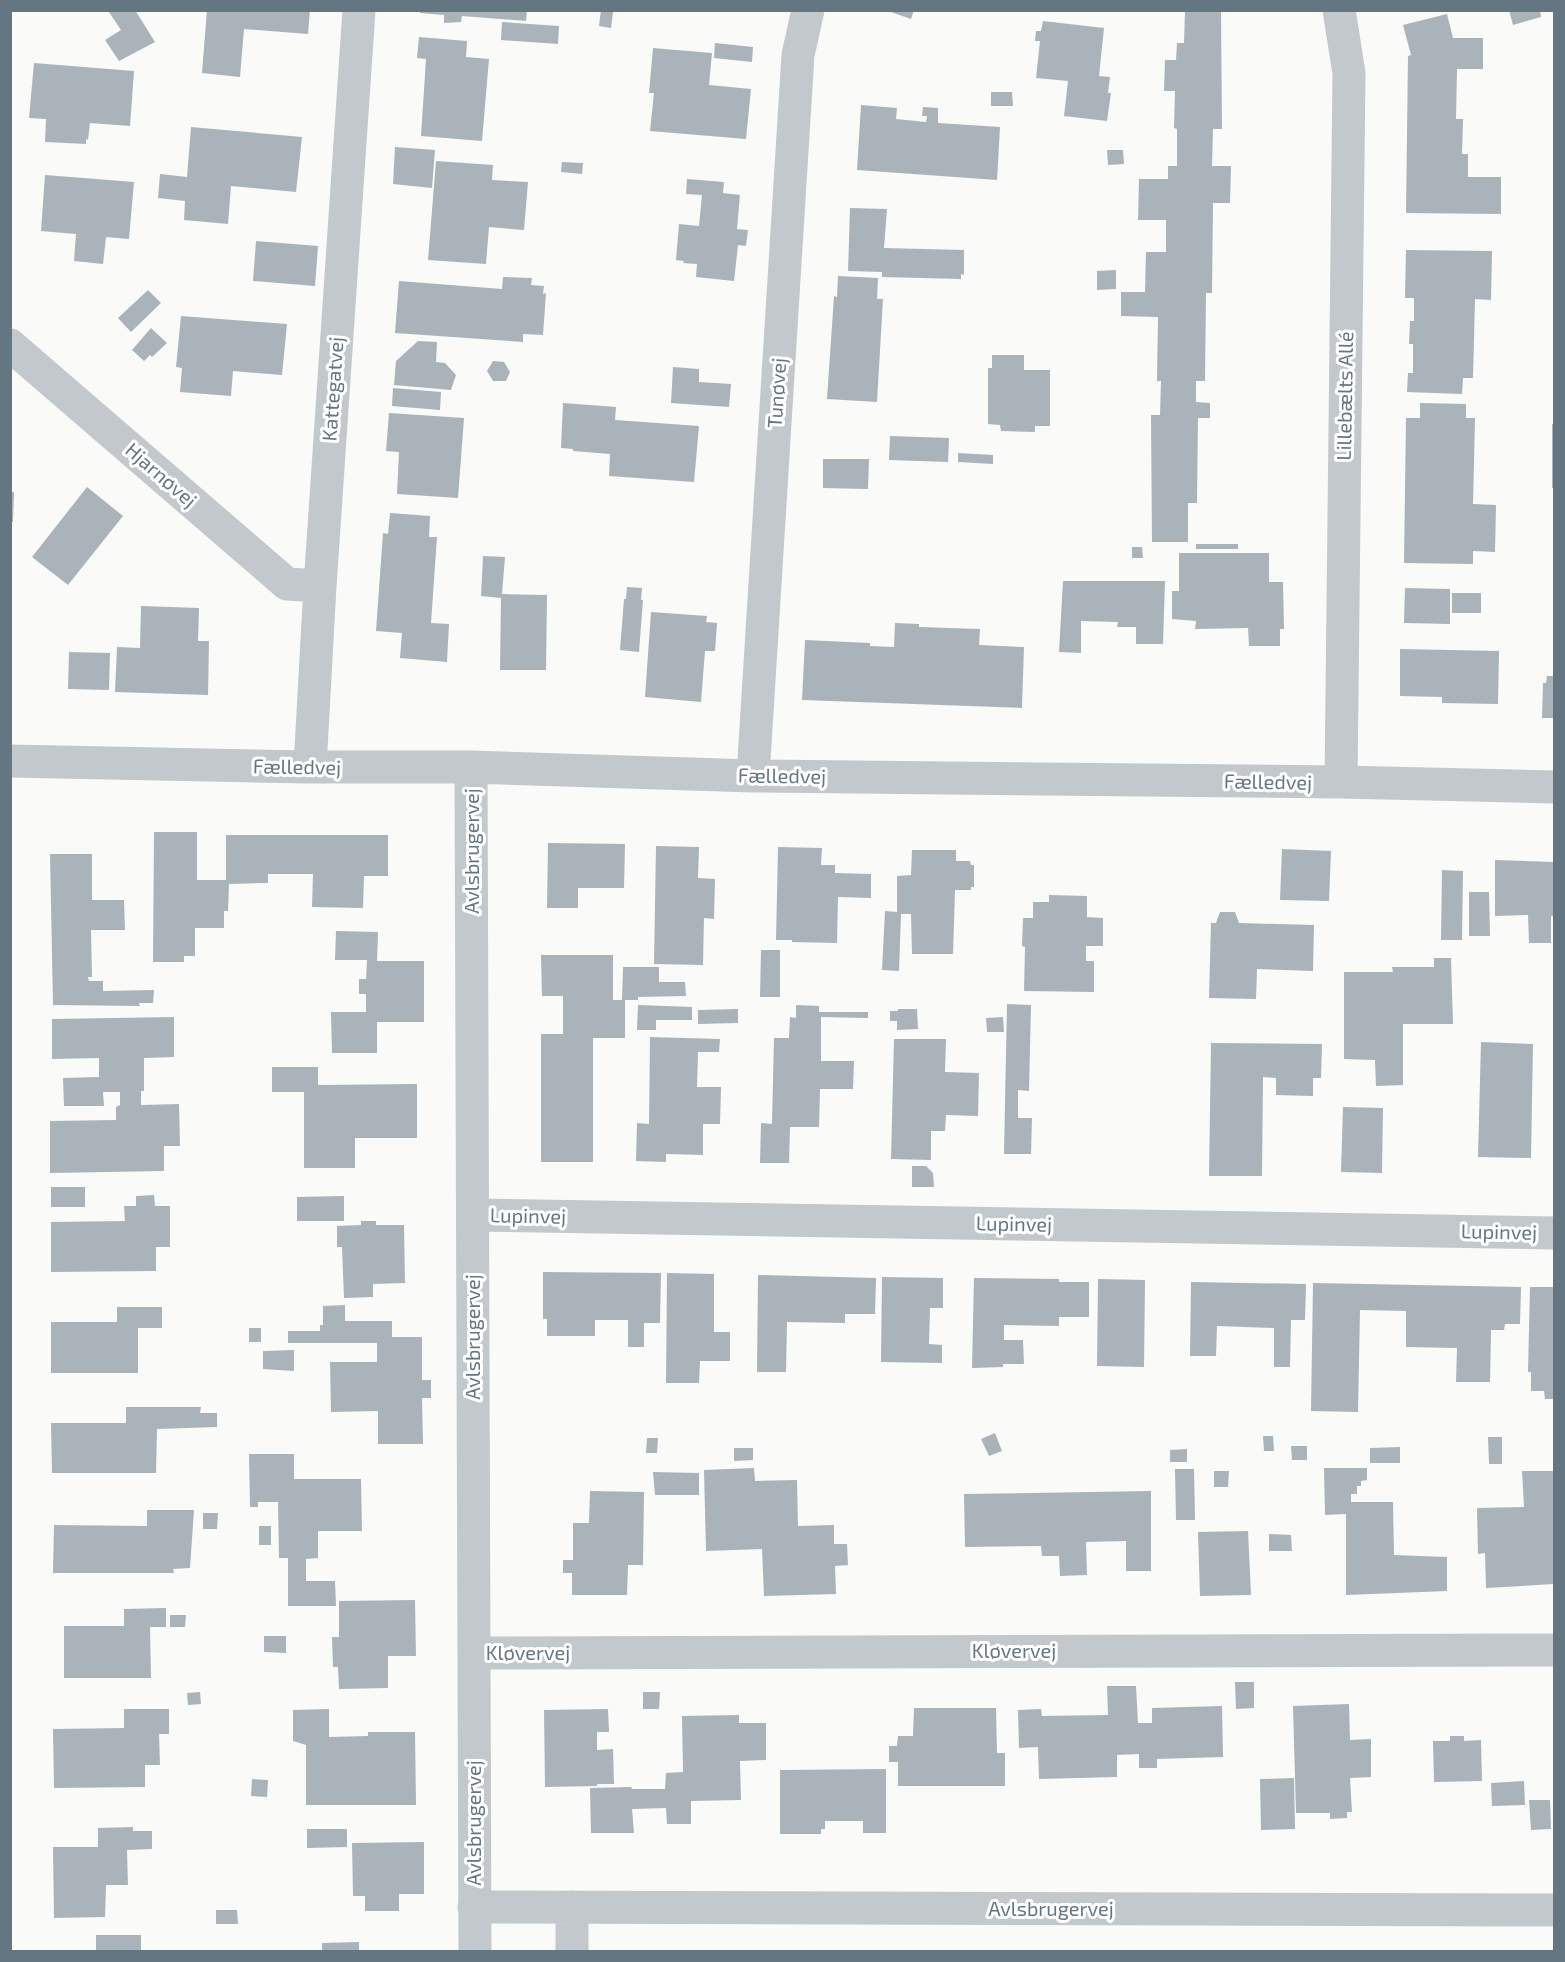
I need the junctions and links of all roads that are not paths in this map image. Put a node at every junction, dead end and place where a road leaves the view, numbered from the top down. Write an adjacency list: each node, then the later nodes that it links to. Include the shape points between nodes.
1 (359, 10): 5 (street, Kattegatvej)
2 (808, 10): 9 (street, Tunøvej, via 798,55)
3 (1339, 10): 10 (street, Lillebælts Allé, via 1349,73)
4 (10, 345): 5 (street, Hjarnøvej, via 287,584)
5 (320, 586): 7 (street, Kattegatvej)
6 (10, 761): 7 (street, Fælledvej)
7 (310, 767): 8 (street, Fælledvej)
8 (471, 767): 9 (street, Fælledvej); 12 (street, Avlsbrugervej)
9 (753, 776): 10 (street, Fælledvej)
10 (1341, 782): 11 (street, Fælledvej)
11 (1554, 788)
12 (472, 1215): 13 (street, Lupinvej); 15 (street, Avlsbrugervej)
13 (1554, 1233)
14 (1554, 1650): 15 (street, Kløvervej)
15 (474, 1653): 16 (street, Avlsbrugervej)
16 (474, 1907): 17 (street, Avlsbrugervej); 19 (street, Avlsbrugervej)
17 (572, 1907): 18 (street, Avlsbrugervej); 20 (street)
18 (1543, 1910)
19 (475, 1952)
20 (572, 1952)

